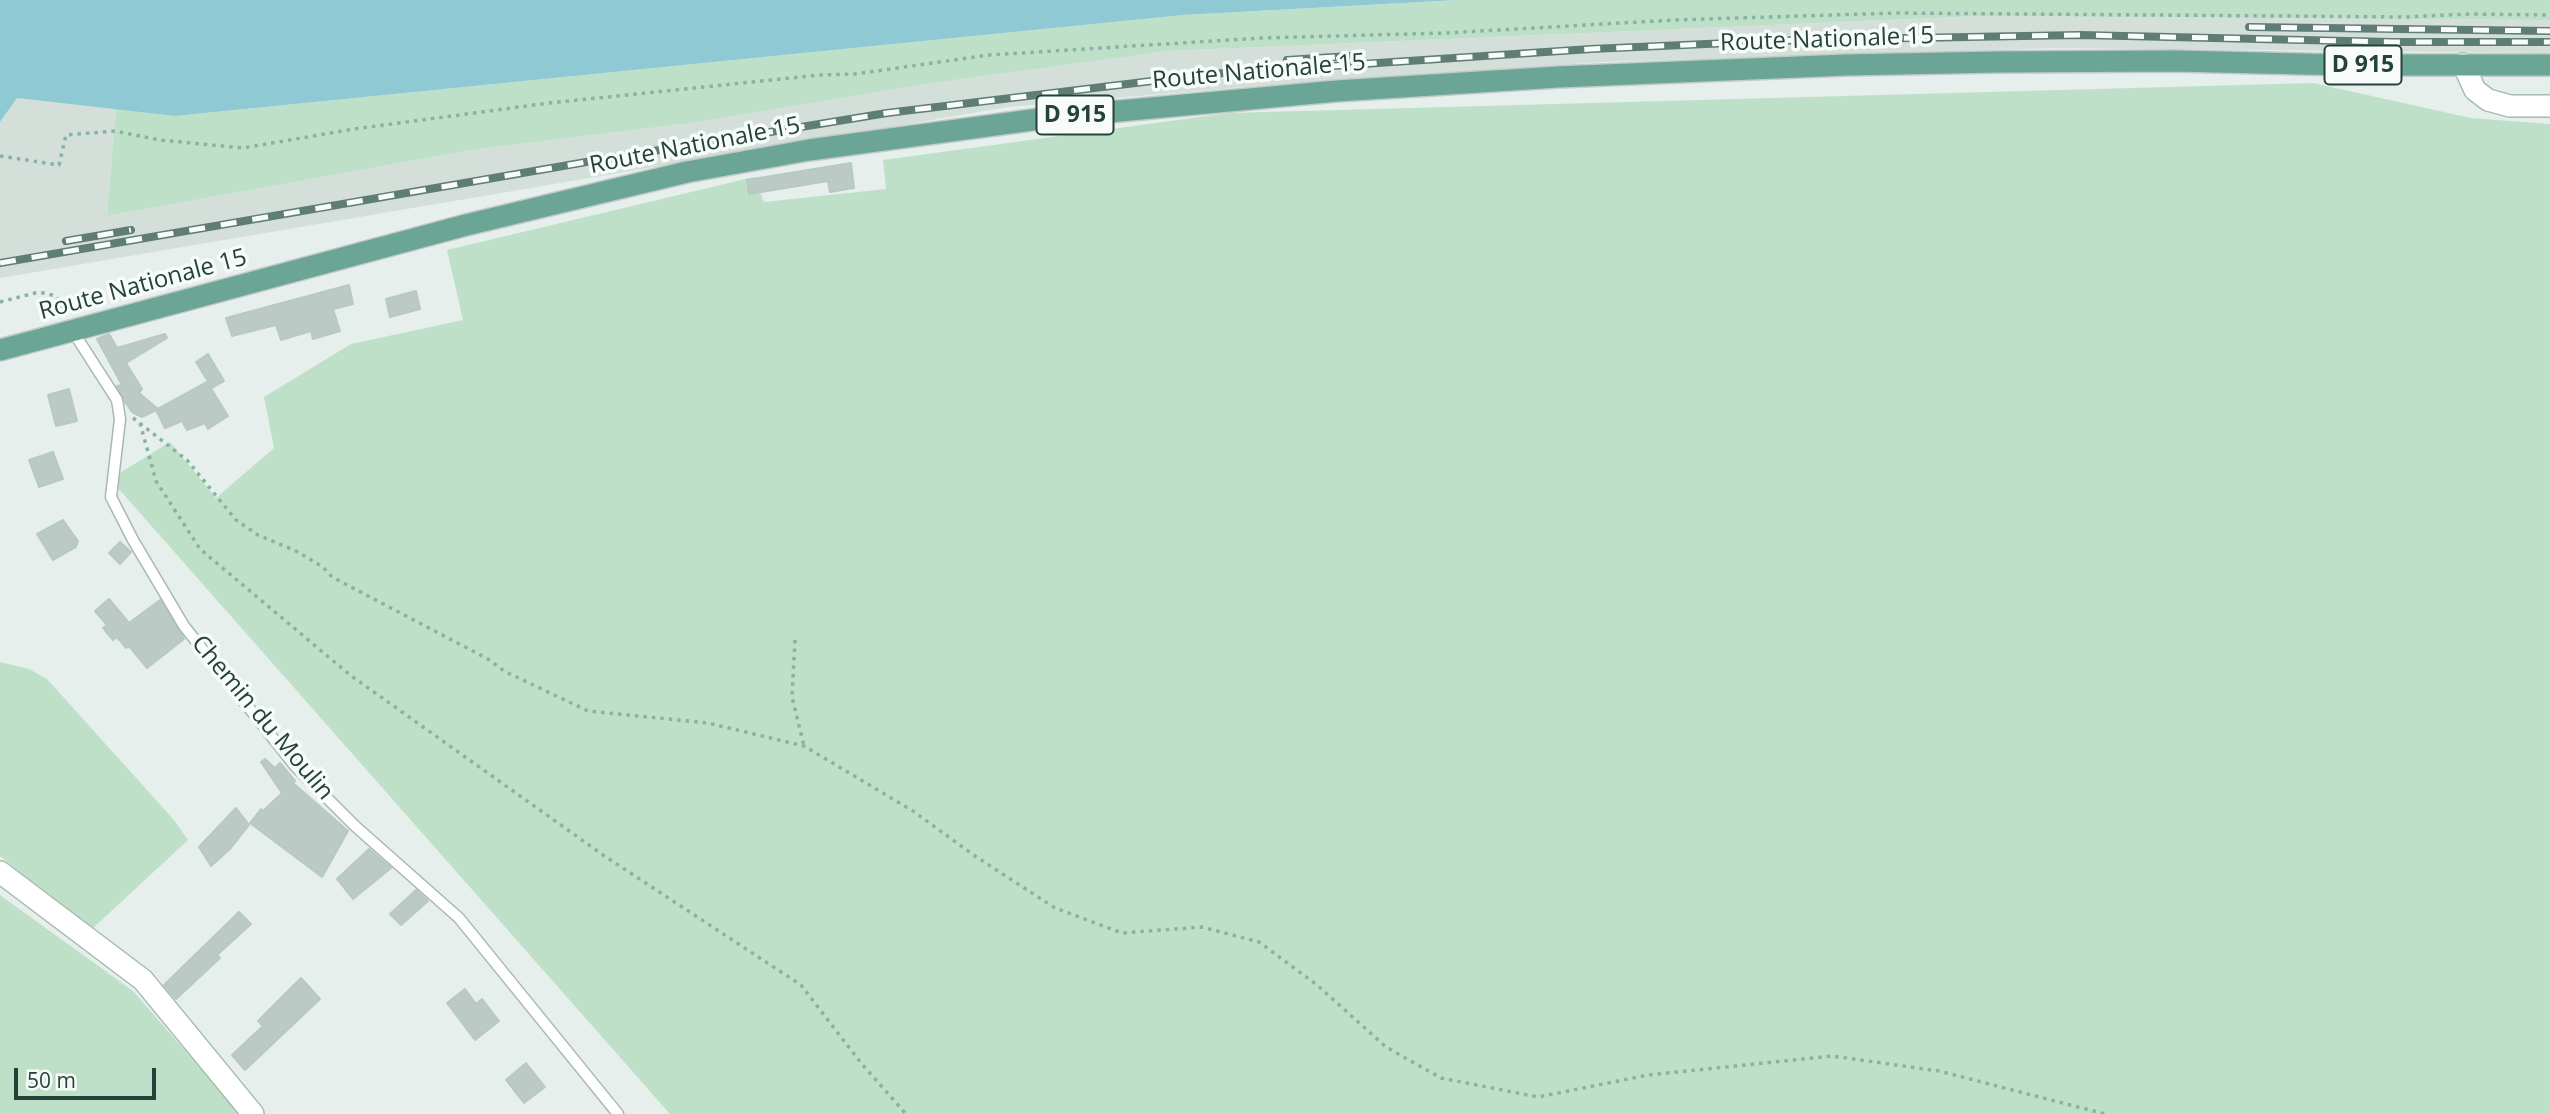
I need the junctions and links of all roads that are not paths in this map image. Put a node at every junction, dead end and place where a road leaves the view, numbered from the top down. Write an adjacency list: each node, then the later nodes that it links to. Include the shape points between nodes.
1 (2463, 64): 2 (main road, Route Nationale 15 / D 915); 3 (street, via 2475,90 2488,100 2510,106); 4 (main road, Route Nationale 15 / D 915, via 2011,61 1724,69 1337,91 1054,117 822,148 687,172 466,225)
2 (2550, 65)
3 (2550, 106)
4 (72, 330): 5 (main road, Route Nationale 15 / D 915); 8 (lane, Chemin du Moulin, via 117,400 120,419 111,497 184,626 295,766 458,918)
5 (0, 350)
6 (0, 872): 7 (street, via 143,981)
7 (253, 1114)
8 (618, 1114)

